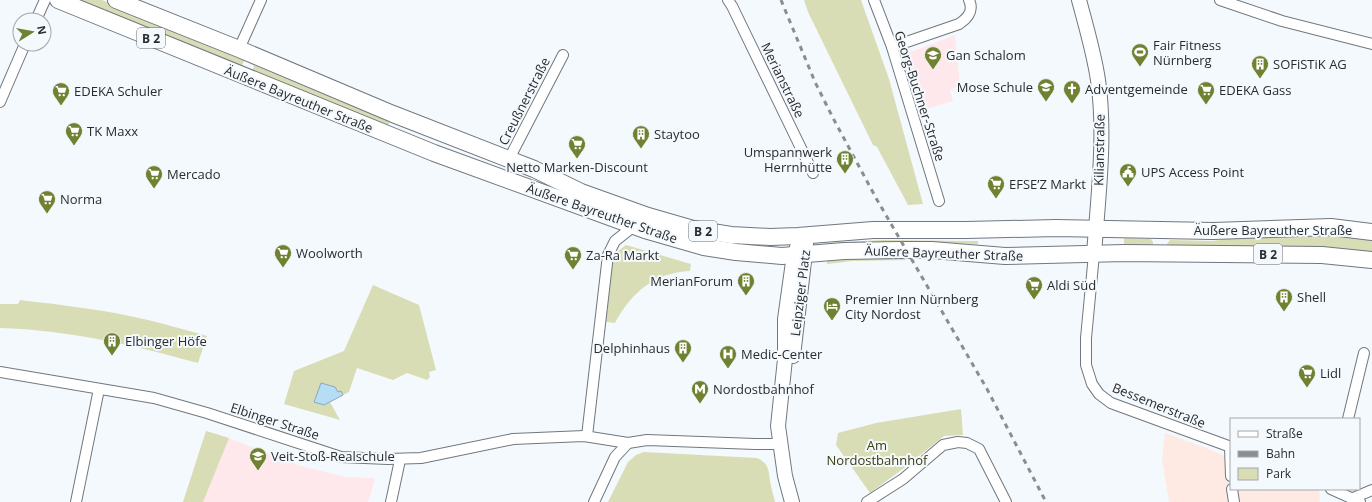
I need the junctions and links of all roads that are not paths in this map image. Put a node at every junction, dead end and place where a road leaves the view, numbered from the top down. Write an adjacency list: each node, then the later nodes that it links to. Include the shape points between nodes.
1 (44, 0): 10 (street)
2 (58, 0): 20 (main road, Äußere Bayreuther Straße / B 2, via 434,154)
3 (116, 0): 13 (main road, Äußere Bayreuther Straße / B 2)
4 (261, 0): 13 (street)
5 (728, 0): 18 (street, Merianstraße)
6 (874, 0): 12 (street, Georg-Buchner-Straße)
7 (969, 0): 12 (street, via 971,8 964,21)
8 (1078, 0): 21 (street, Kilianstraße, via 1094,57 1100,92)
9 (1220, 0): 11 (street, via 1282,21)
10 (39, 12)
11 (1372, 44)
12 (892, 47): 19 (street, Georg-Buchner-Straße)
13 (239, 49): 17 (main road, Äußere Bayreuther Straße / B 2, via 389,113)
14 (22, 52): 16 (street)
15 (563, 55): 17 (street, Creußnerstraße)
16 (0, 102)
17 (509, 159): 24 (main road, Äußere Bayreuther Straße / B 2, via 581,192 681,226 744,236)
18 (813, 173)
19 (940, 201)
20 (634, 226): 27 (main road, Äußere Bayreuther Straße / B 2, via 704,247 752,254); 33 (street, via 615,241 608,255)
21 (1096, 228): 22 (main road, Äußere Bayreuther Straße / B 2); 24 (main road, Äußere Bayreuther Straße / B 2, via 873,230); 26 (street, Kilianstraße)
22 (1165, 230): 23 (main road, Äußere Bayreuther Straße / B 2, via 1331,228); 25 (main road, via 1160,238)
23 (1372, 232)
24 (807, 235): 27 (street, Leipziger Platz, via 798,245)
25 (1164, 253): 26 (main road, Äußere Bayreuther Straße / B 2); 28 (main road, Äußere Bayreuther Straße / B 2, via 1322,255)
26 (1094, 254): 27 (main road, Äußere Bayreuther Straße / B 2, via 1005,256 898,250); 36 (street, Bessemerstraße, via 1086,351 1088,374 1099,394 1111,403)
27 (799, 255): 35 (street, Leipziger Platz, via 785,319 785,359 778,426)
28 (1372, 260)
29 (1364, 353): 32 (street)
30 (0, 372): 31 (street, Elbinger Straße)
31 (99, 389): 37 (street, Elbinger Straße, via 188,406 341,457); 42 (street)
32 (1348, 418)
33 (587, 436): 34 (street); 37 (street, Elbinger Straße, via 513,439)
34 (628, 443): 35 (street, via 647,440); 44 (street, via 615,457)
35 (781, 444): 45 (street, Leipziger Platz)
36 (1230, 447)
37 (400, 460): 43 (street)
38 (1232, 490): 48 (street)
39 (1333, 490): 41 (street)
40 (1372, 490): 41 (street)
41 (1357, 500)
42 (76, 502)
43 (391, 502)
44 (594, 502)
45 (792, 502)
46 (867, 502): 47 (street, via 903,479 943,445 958,442 979,448)
47 (1006, 502)
48 (1234, 502)

